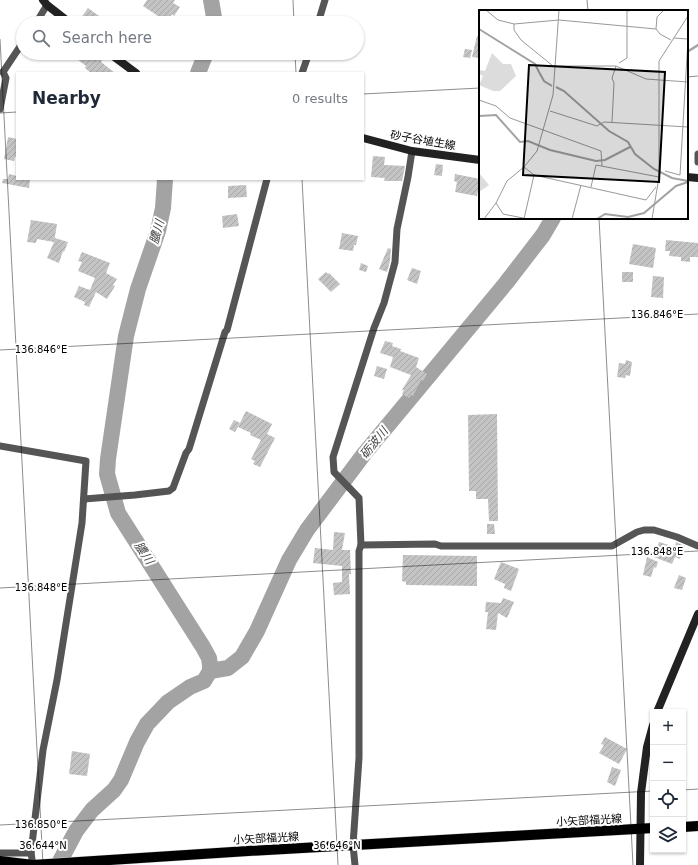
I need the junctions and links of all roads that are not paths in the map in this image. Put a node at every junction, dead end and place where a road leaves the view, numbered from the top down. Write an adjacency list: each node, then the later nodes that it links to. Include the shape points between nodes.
1 (325, 0): 5 (street)
2 (45, 3): 3 (street); 4 (street)
3 (39, 16)
4 (61, 16)
5 (320, 16)
6 (16, 51): 9 (street)
7 (118, 60): 10 (street)
8 (306, 60): 11 (street)
9 (1, 71): 12 (street, via 6,78)
10 (135, 72)
11 (302, 72)
12 (0, 109)
13 (364, 138): 14 (street, 砂子谷埴生線)
14 (412, 151): 16 (street, 砂子谷埴生線); 23 (street, via 397,229 395,262 333,457 334,472 359,498)
15 (698, 154): 17 (street)
16 (479, 160)
17 (698, 162)
18 (688, 177): 19 (street)
19 (698, 178)
20 (267, 180): 22 (street, via 227,330 189,448 172,488 169,491)
21 (0, 446): 22 (street, via 86,460)
22 (86, 499): 34 (street, via 43,750)
23 (360, 545): 24 (street, via 612,546 637,532 654,530 677,536); 32 (street, via 359,758)
24 (698, 546)
25 (698, 614): 26 (street)
26 (658, 709)
27 (650, 736): 31 (street, via 641,793)
28 (698, 826): 29 (main road)
29 (686, 827)
30 (650, 828): 31 (main road, 小矢部福光線)
31 (640, 829): 32 (main road, 小矢部福光線); 38 (street)
32 (353, 845): 36 (main road, 小矢部福光線); 37 (street)
33 (0, 853): 34 (street)
34 (31, 853): 36 (street)
35 (0, 861): 36 (main road, 小矢部福光線)
36 (33, 865)
37 (355, 865)
38 (640, 865)

